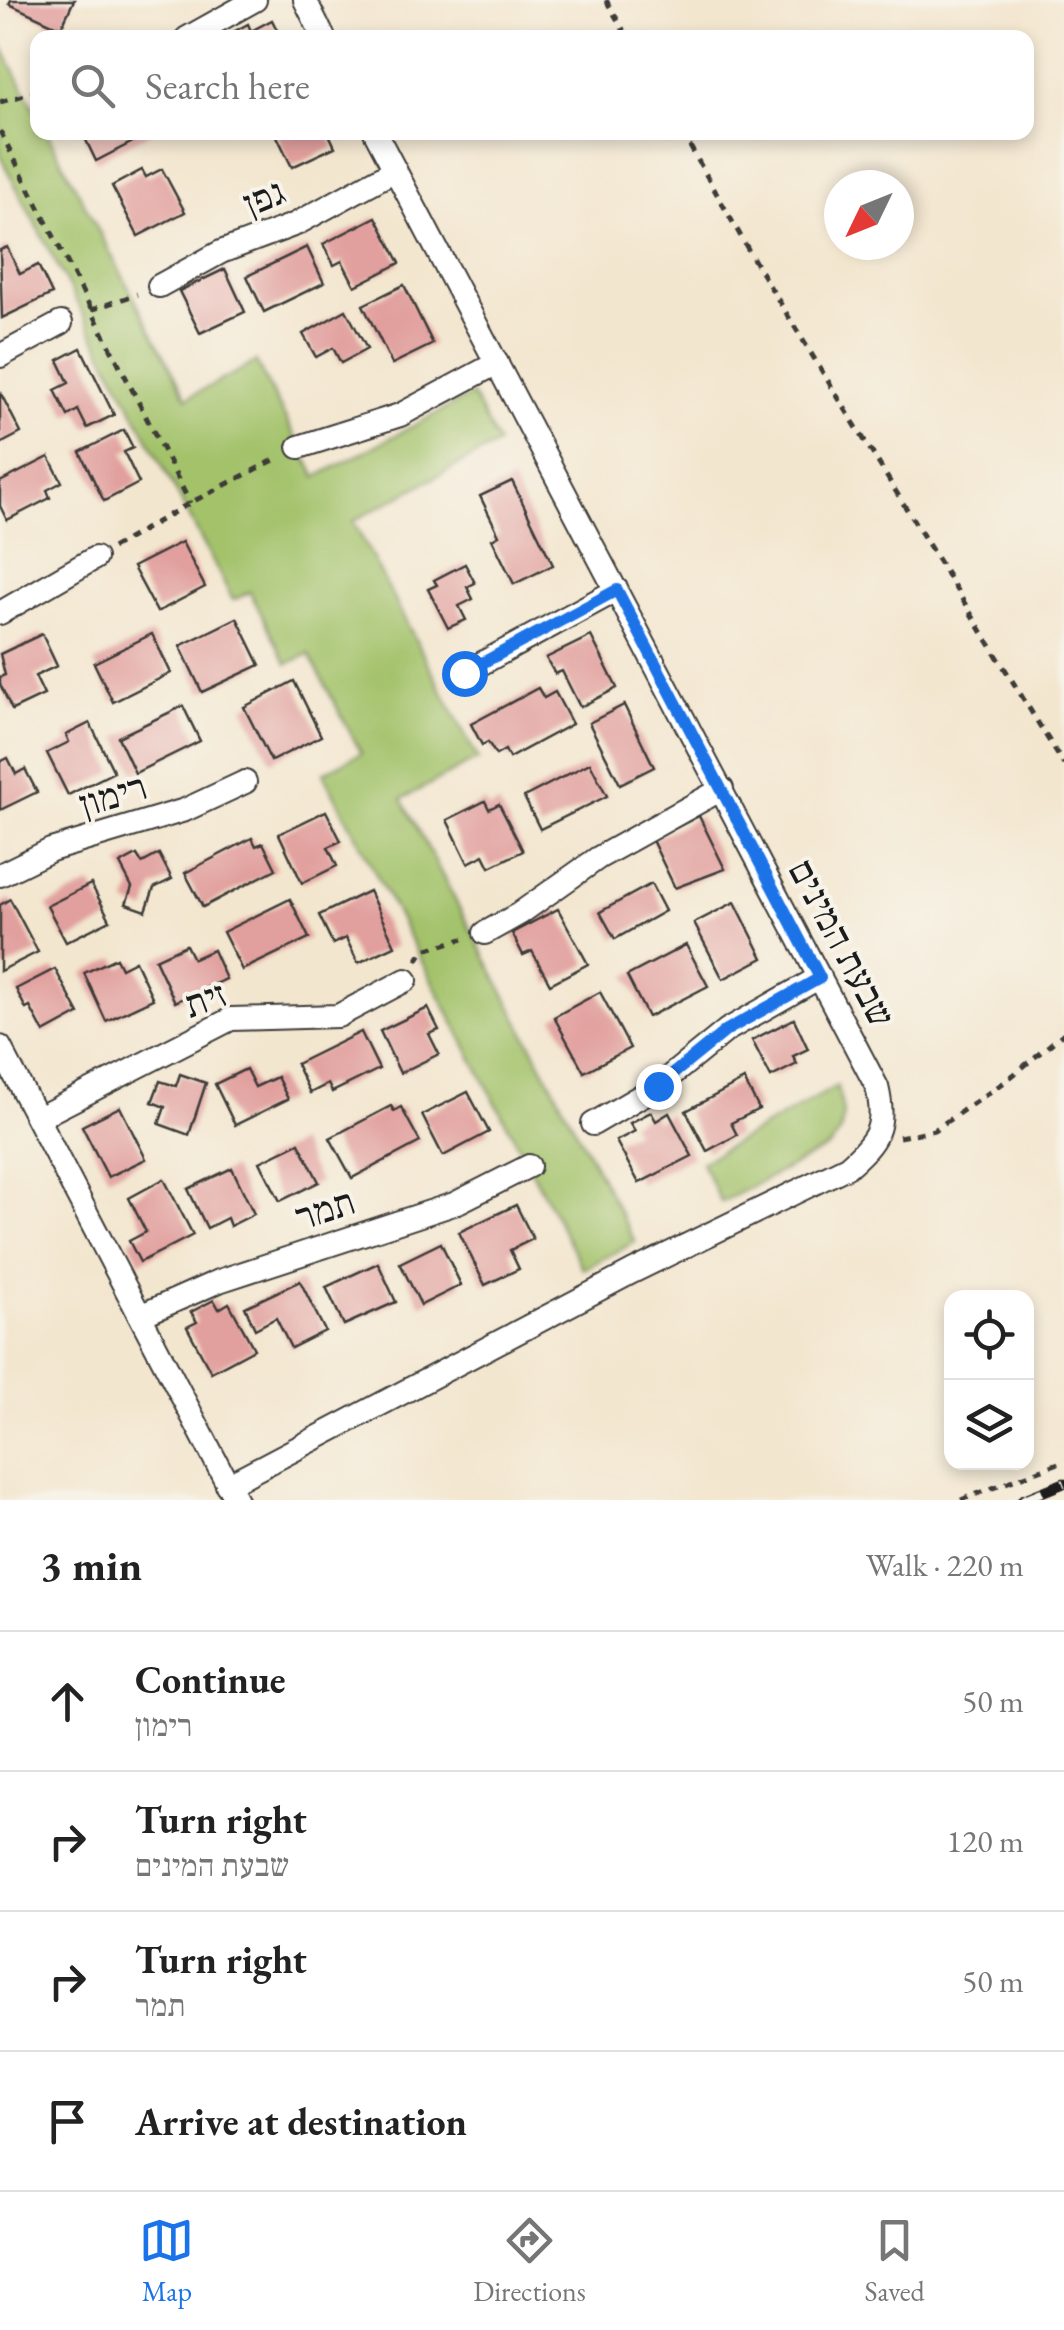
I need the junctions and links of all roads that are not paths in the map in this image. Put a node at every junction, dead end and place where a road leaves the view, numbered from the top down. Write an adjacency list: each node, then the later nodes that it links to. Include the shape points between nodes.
1 (255, 0): 3 (street)
2 (304, 0): 4 (street)
3 (201, 30)
4 (320, 30)
5 (379, 140): 6 (street, שבעת המינים)
6 (394, 170): 7 (street, גפן, via 296,224 221,252); 10 (street, שבעת המינים)
7 (159, 286)
8 (61, 324): 9 (street)
9 (0, 356)
10 (497, 363): 11 (street, via 400,415); 13 (street, שבעת המינים)
11 (299, 447)
12 (95, 558): 14 (street)
13 (617, 590): 15 (street); 17 (street, שבעת המינים)
14 (0, 614)
15 (464, 673)
16 (246, 782): 18 (street, רימון, via 185,810 51,850)
17 (722, 789): 19 (street, via 598,858); 20 (street, שבעת המינים)
18 (0, 875)
19 (485, 934)
20 (820, 978): 24 (street, via 727,1030 658,1086); 27 (street, שבעת המינים, via 878,1087 882,1122 872,1143 846,1167 632,1272)
21 (406, 980): 23 (street, זית, via 338,1016 231,1019)
22 (0, 1047): 23 (street)
23 (38, 1118): 26 (street)
24 (592, 1124)
25 (529, 1166): 26 (street, תמר, via 454,1204 220,1280)
26 (142, 1315): 27 (street)
27 (231, 1492)

